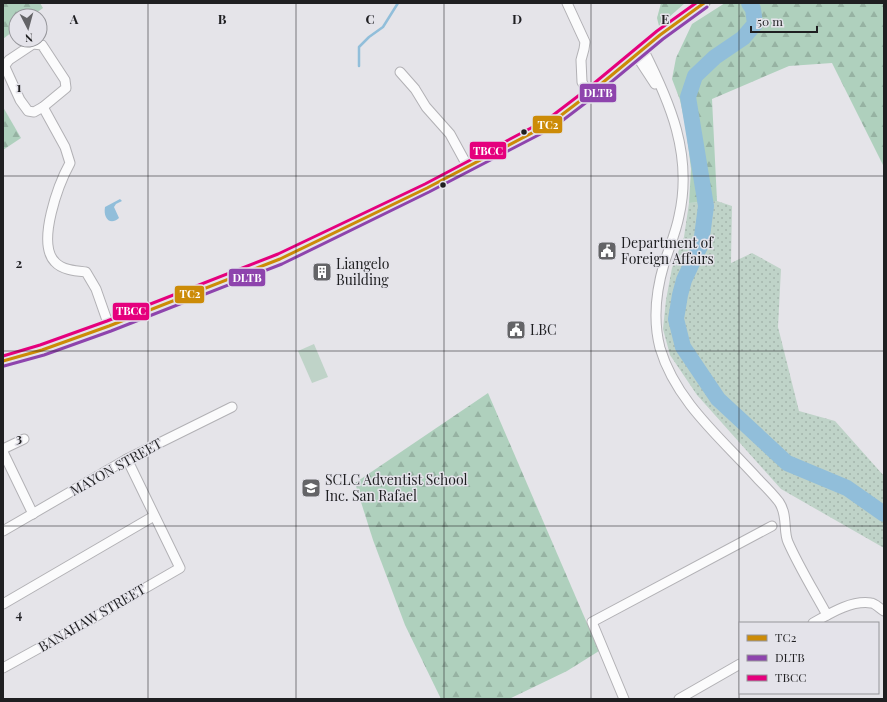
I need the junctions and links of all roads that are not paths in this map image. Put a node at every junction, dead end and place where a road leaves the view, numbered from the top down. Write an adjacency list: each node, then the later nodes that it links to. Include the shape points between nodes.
1 (567, 3): 5 (street, via 585,42 580,60 582,82)
2 (704, 3): 3 (main road)
3 (640, 52): 5 (main road); 20 (street, via 658,88 665,96 677,130 684,173 680,214 664,264 656,306 660,347 673,380 684,397 780,503 786,519 787,540)
4 (400, 72): 7 (street, via 450,134)
5 (589, 94): 7 (main road, via 551,124)
6 (43, 107): 6 (street, via 66,88 65,80 42,45 33,44 9,60 5,67 28,111 34,112); 8 (street, via 65,147 70,163 51,214 48,249 55,262 66,269 86,272 96,288)
7 (468, 167): 8 (main road, via 280,259)
8 (109, 326): 9 (main road)
9 (3, 361)
10 (232, 408): 13 (street, MAYON STREET)
11 (24, 439): 12 (street)
12 (3, 451): 14 (street)
13 (127, 459): 14 (street, MAYON STREET); 15 (street)
14 (33, 514): 17 (street, MAYON STREET)
15 (154, 516): 18 (street); 23 (street, BANAHAW STREET, via 180,568)
16 (772, 526): 24 (street, via 592,622)
17 (3, 531)
18 (3, 604)
19 (884, 611): 20 (street, via 872,603 856,603)
20 (827, 615): 21 (street)
21 (814, 622)
22 (739, 665): 25 (street)
23 (3, 668)
24 (624, 699)
25 (679, 699)

